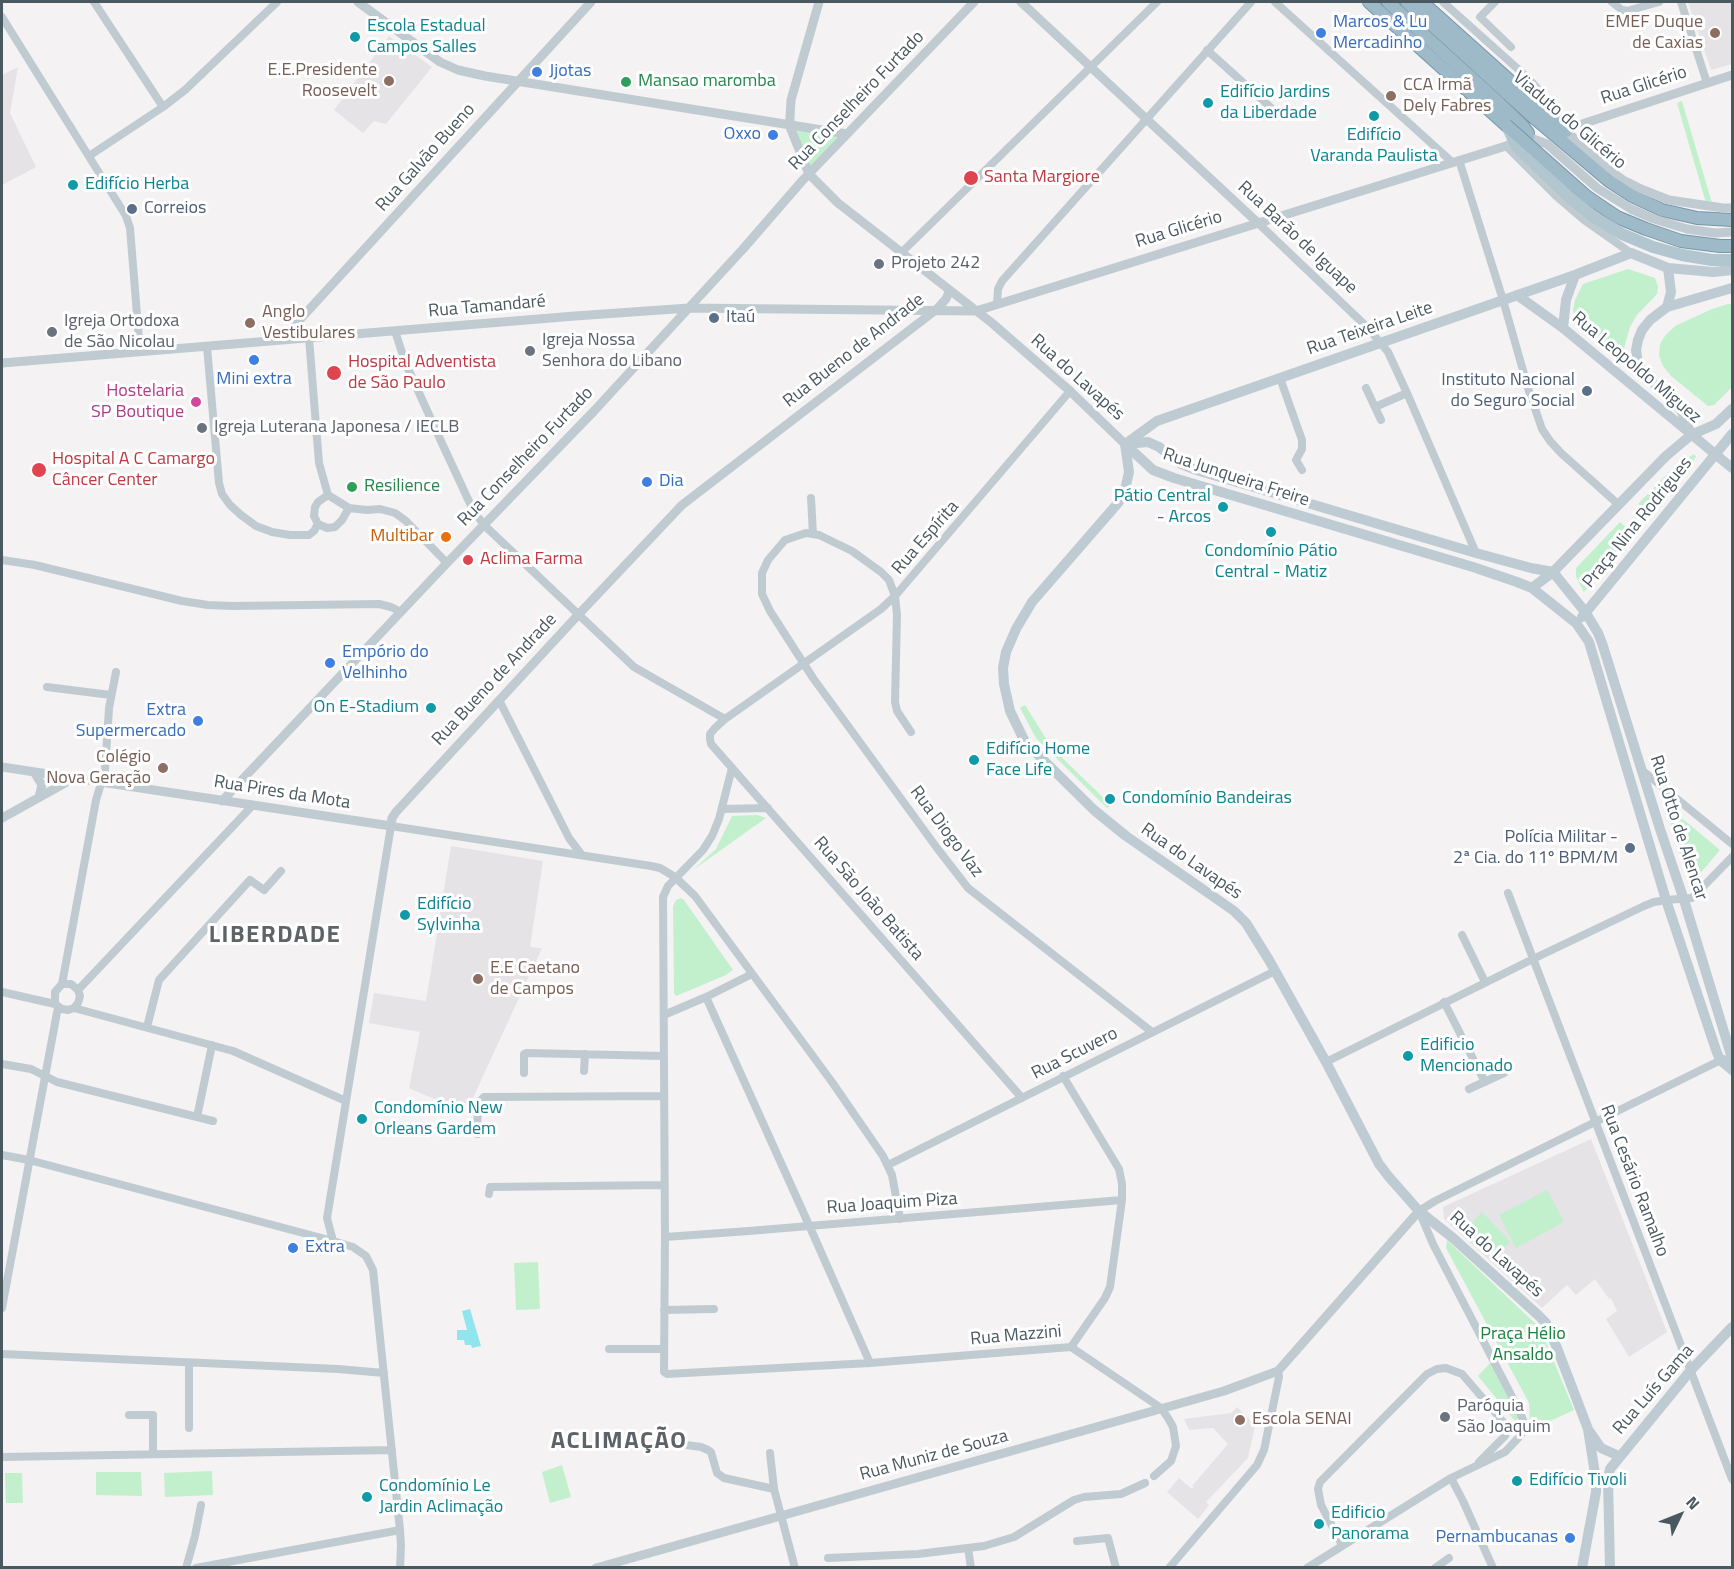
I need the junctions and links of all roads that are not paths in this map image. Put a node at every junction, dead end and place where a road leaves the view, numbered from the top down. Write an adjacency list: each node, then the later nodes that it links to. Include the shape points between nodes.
1 (94, 2): 27 (street)
2 (277, 2): 27 (street, via 185,90)
3 (358, 2): 25 (street, via 451,68)
4 (591, 2): 25 (street, Rua Galvão Bueno)
5 (819, 2): 31 (street, via 791,100)
6 (974, 2): 33 (street, Rua Conselheiro Furtado)
7 (1021, 2): 23 (street, Rua Barão de Iguape)
8 (1157, 2): 23 (street)
9 (1251, 2): 22 (street)
10 (1275, 2): 37 (street)
11 (1369, 2): 30 (highway)
12 (1388, 2): 34 (highway, via 1498,102)
13 (1407, 2): 42 (highway, Viaduto do Glicério, via 1609,181 1662,210)
14 (1422, 2): 32 (highway)
15 (1443, 2): 32 (street, via 1527,78)
16 (1495, 2): 21 (street, via 1480,17)
17 (1612, 2): 18 (street, via 1627,11)
18 (1659, 2)
19 (1681, 2): 26 (street)
20 (2, 17): 36 (street)
21 (1511, 47)
22 (1207, 51): 28 (street); 29 (street)
23 (1091, 67): 29 (street, Rua Barão de Iguape); 46 (street)
24 (1732, 75): 26 (street, Rua Glicério)
25 (517, 81): 31 (street); 65 (street, Rua Galvão Bueno, via 294,326)
26 (1707, 83): 32 (street, Rua Glicério)
27 (163, 106): 36 (street)
28 (1279, 115)
29 (1146, 118): 43 (street, Rua Barão de Iguape); 56 (street, via 1002,281)
30 (1506, 125): 45 (highway, bridge, via 1586,196 1617,217 1681,241); 48 (main road, bridge, via 1517,147 1595,218 1653,247 1712,260)
31 (790, 126): 33 (street); 38 (street)
32 (1566, 130): 41 (street, via 1609,170 1641,189 1669,200)
33 (847, 134): 38 (street, Rua Conselheiro Furtado)
34 (1528, 135): 35 (street, Rua Glicério); 44 (street, Viaduto do Glicério, via 1550,146 1591,183 1631,209 1687,229)
35 (1506, 146): 37 (street, Rua Glicério); 47 (street, via 1556,196)
36 (89, 156): 68 (street, via 130,228)
37 (1455, 161): 43 (street, Rua Glicério); 55 (street)
38 (809, 174): 39 (street, Rua Conselheiro Furtado); 40 (street, Rua do Lavapés)
39 (796, 189): 40 (street, via 807,186); 58 (street, Rua Conselheiro Furtado)
40 (826, 191): 46 (street, Rua do Lavapés)
41 (1732, 208)
42 (1732, 220)
43 (1258, 224): 56 (street, Rua Glicério); 66 (street, Rua Barão de Iguape)
44 (1732, 232)
45 (1732, 246)
46 (901, 253): 53 (street, Rua do Lavapés)
47 (1631, 254): 49 (main road); 51 (main road, Rua Teixeira Leite)
48 (1732, 260)
49 (1668, 268): 50 (main road); 57 (main road, via 1671,292)
50 (1732, 270)
51 (1575, 275): 54 (main road, Rua Teixeira Leite); 62 (main road, via 1566,300)
52 (1732, 288): 57 (main road)
53 (950, 290): 59 (street, Rua Bueno de Andrade); 60 (street, Rua do Lavapés)
54 (1517, 294): 55 (main road, Rua Teixeira Leite); 62 (main road, Rua Leopoldo Miguez)
55 (1503, 300): 66 (main road, Rua Teixeira Leite); 88 (street, via 1542,429 1561,453)
56 (995, 305): 60 (street, Rua Glicério); 61 (street)
57 (1667, 307): 70 (main road, via 1650,320 1638,340 1636,350)
58 (689, 308): 59 (street, Rua Tamandaré); 63 (street, Rua Tamandaré); 92 (street, Rua Conselheiro Furtado)
59 (937, 309): 60 (street, Rua Tamandaré); 102 (street, Rua Bueno de Andrade, via 682,505)
60 (976, 311): 61 (street, Rua do Lavapés)
61 (992, 323): 74 (street, Rua do Lavapés)
62 (1563, 328): 72 (main road, Rua Leopoldo Miguez)
63 (395, 332): 64 (street, Rua Tamandaré); 92 (street, via 440,439)
64 (309, 338): 65 (street, Rua Tamandaré); 85 (street, via 319,464)
65 (294, 339): 67 (street, Rua Tamandaré)
66 (1381, 343): 71 (main road, Rua Teixeira Leite); 75 (street, Rua Barão de Iguape)
67 (207, 346): 68 (street, Rua Tamandaré); 91 (street, via 222,494 255,526 272,532 309,535)
68 (140, 352): 69 (street, Rua Tamandaré)
69 (2, 363)
70 (1643, 374): 72 (main road); 80 (main road, via 1681,410)
71 (1280, 378): 81 (main road, Rua Teixeira Leite, via 1157,421); 84 (street, via 1302,440 1296,460)
72 (1632, 385): 80 (main road, Rua Leopoldo Miguez)
73 (1366, 388): 76 (street)
74 (1070, 391): 81 (street, Rua do Lavapés); 99 (street, Rua Espírita)
75 (1407, 393): 76 (street); 94 (street, Rua Barão de Iguape)
76 (1375, 406): 78 (street)
77 (1732, 409): 80 (main road, Praça Nina Rodrigues, via 1716,424)
78 (1381, 420)
79 (1732, 434): 82 (main road, Praça Nina Rodrigues)
80 (1691, 435): 82 (main road, Rua Leopoldo Miguez); 88 (main road, Praça Nina Rodrigues)
81 (1125, 444): 86 (main road, Rua Junqueira Freire, via 1151,442 1181,464); 90 (main road, Rua Junqueira Freire, via 1153,470); 136 (main road, Rua do Lavapés, via 1129,472 1124,494 1032,602 1006,652 1003,668 1008,703 1025,742 1040,758 1126,836 1234,911 1246,923)
82 (1716, 455): 83 (main road, Rua Leopoldo Miguez); 101 (main road, Praça Nina Rodrigues)
83 (1732, 468)
84 (1302, 470)
85 (328, 495): 89 (street); 91 (street, via 315,507)
86 (1288, 497): 90 (main road); 94 (main road, Rua Junqueira Freire)
87 (812, 498): 93 (street)
88 (1619, 505): 97 (main road, Praça Nina Rodrigues)
89 (349, 508): 91 (street, via 335,526); 96 (street, via 395,513)
90 (1284, 511): 98 (main road, Rua Junqueira Freire)
91 (318, 525)
92 (484, 525): 96 (street, Rua Conselheiro Furtado); 102 (street)
93 (813, 534): 99 (street, via 852,551 881,572); 104 (street, via 785,540 768,560 761,584 770,611)
94 (1476, 553): 97 (main road, Rua Junqueira Freire)
95 (2, 560): 100 (street, via 208,605 379,604)
96 (447, 563): 100 (street, Rua Conselheiro Furtado)
97 (1553, 572): 98 (main road, Praça Nina Rodrigues); 101 (main road)
98 (1532, 588): 103 (main road, Rua Junqueira Freire)
99 (895, 596): 104 (street); 110 (street, Rua Espírita, via 895,702)
100 (401, 612): 118 (street, Rua Conselheiro Furtado)
101 (1586, 613): 103 (main road, Praça Nina Rodrigues); 113 (main road, Rua Otto de Alencar, via 1602,644)
102 (578, 615): 108 (street, Rua Bueno de Andrade); 109 (street, via 639,671)
103 (1576, 623): 132 (main road, Rua Otto de Alencar, via 1589,642)
104 (803, 664): 109 (street); 148 (street, Rua Diogo Vaz, via 968,888)
105 (116, 672): 107 (street)
106 (47, 687): 107 (street)
107 (111, 695): 116 (street)
108 (499, 700): 123 (street, Rua Bueno de Andrade, via 396,812); 124 (street)
109 (725, 719): 112 (street, Rua São João Batista, via 710,739)
110 (911, 732)
111 (2, 767): 114 (street, Rua Pires da Mota)
112 (732, 768): 120 (street, Rua São João Batista); 121 (street)
113 (1642, 771): 125 (street); 133 (main road, Rua Otto de Alencar)
114 (34, 772): 115 (street, Rua Pires da Mota); 117 (street, via 42,785)
115 (74, 778): 116 (street, Rua Pires da Mota); 117 (street)
116 (102, 782): 118 (street, Rua Pires da Mota); 139 (street)
117 (39, 797): 122 (street)
118 (222, 801): 119 (street, Rua Pires da Mota)
119 (253, 805): 123 (street, Rua Pires da Mota); 140 (street)
120 (768, 808): 121 (street); 164 (street, Rua São João Batista)
121 (722, 809): 130 (street, via 708,843)
122 (2, 818)
123 (391, 826): 126 (street, Rua Pires da Mota); 165 (street, Rua Bueno de Andrade)
124 (569, 838): 126 (street); 127 (street)
125 (1732, 844)
126 (558, 851): 127 (street, Rua Pires da Mota)
127 (580, 854): 130 (street, Rua Pires da Mota, via 660,868)
128 (1732, 857): 133 (street, via 1695,896)
129 (281, 871): 147 (street, via 264,890 250,880 159,980)
130 (675, 877): 137 (street, via 695,896); 146 (street, via 663,897)
131 (1508, 893): 135 (street, Rua Cesário Ramalho)
132 (1666, 900): 133 (street); 135 (street, via 1644,906); 152 (main road, Rua Otto de Alencar)
133 (1684, 900): 152 (main road, Rua Otto de Alencar)
134 (1462, 935): 138 (street)
135 (1533, 959): 138 (street); 168 (street, Rua Cesário Ramalho)
136 (1275, 971): 148 (street, Rua Scuvero); 153 (main road, Rua do Lavapés)
137 (752, 975): 142 (street); 172 (street)
138 (1485, 982): 143 (street)
139 (62, 984): 140 (street, via 71,984); 144 (street, via 55,992)
140 (78, 990): 145 (street, via 80,1000)
141 (2, 992): 144 (street)
142 (706, 997): 146 (street); 178 (street)
143 (1444, 1002): 153 (street); 161 (street)
144 (57, 1005): 145 (street, via 68,1010); 159 (street)
145 (74, 1008): 147 (street)
146 (664, 1015): 151 (street)
147 (147, 1027): 149 (street)
148 (1152, 1032): 160 (street, Rua Scuvero)
149 (212, 1045): 165 (street); 166 (street)
150 (585, 1054): 151 (street); 156 (street); 157 (street, via 525,1053)
151 (664, 1056): 163 (street)
152 (1728, 1057): 155 (main road); 168 (street)
153 (1326, 1062): 176 (main road, Rua do Lavapés, via 1379,1164)
154 (2, 1064): 159 (street)
155 (1732, 1070)
156 (584, 1071)
157 (524, 1073)
158 (1504, 1073): 161 (street)
159 (45, 1076): 166 (street, via 55,1082); 171 (street)
160 (1063, 1076): 164 (street, Rua Scuvero); 175 (street, Rua Mazzini, via 1119,1169)
161 (1485, 1083): 162 (street)
162 (1469, 1089)
163 (664, 1096): 169 (street, via 484,1097 478,1103); 173 (street)
164 (1022, 1098): 172 (street, Rua Scuvero)
165 (346, 1101): 180 (street, Rua Bueno de Andrade, via 327,1218)
166 (197, 1116): 167 (street)
167 (213, 1120)
168 (1596, 1123): 176 (street); 192 (street, Rua Cesário Ramalho)
169 (477, 1134)
170 (2, 1155): 171 (street)
171 (29, 1160): 180 (street); 181 (street)
172 (888, 1165): 177 (street)
173 (664, 1185): 174 (street, via 490,1187); 179 (street)
174 (489, 1194)
175 (1122, 1200): 177 (street, Rua Joaquim Piza); 186 (street, Rua Mazzini, via 1110,1287)
176 (1419, 1211): 193 (street); 198 (main road, Rua do Lavapés, via 1546,1323); 205 (street, via 1523,1420 1521,1435 1504,1452)
177 (900, 1219): 178 (street, Rua Joaquim Piza)
178 (809, 1225): 179 (street, Rua Joaquim Piza); 190 (street)
179 (665, 1237): 184 (street)
180 (333, 1241): 194 (street, via 360,1250 371,1263)
181 (5, 1264): 182 (street)
182 (2, 1308)
183 (714, 1309): 184 (street)
184 (664, 1310): 188 (street)
185 (1732, 1327): 192 (main road, Rua Luís Gama)
186 (1071, 1347): 190 (street, Rua Mazzini); 195 (street)
187 (609, 1349): 188 (street)
188 (664, 1349): 190 (street, Rua Mazzini, via 665,1373)
189 (2, 1354): 191 (street)
190 (870, 1363)
191 (189, 1364): 194 (street); 197 (street)
192 (1691, 1370): 204 (main road, Rua Luís Gama); 208 (street, Rua Cesário Ramalho)
193 (1278, 1371): 195 (street, Rua Muniz de Souza); 226 (street, via 1262,1458)
194 (384, 1373): 200 (street)
195 (1161, 1408): 206 (street, via 1173,1428 1176,1446 1171,1461); 212 (street, Rua Muniz de Souza)
196 (129, 1415): 202 (street, via 153,1415)
197 (189, 1428)
198 (1588, 1429): 204 (main road, via 1601,1448); 230 (main road, Rua do Lavapés, via 1596,1492)
199 (679, 1444): 210 (street, via 711,1452 717,1473 724,1478)
200 (392, 1450): 202 (street); 213 (street)
201 (770, 1453): 210 (street)
202 (153, 1454): 203 (street)
203 (2, 1456)
204 (1619, 1456): 231 (main road, Rua Luís Gama, via 1608,1479)
205 (1476, 1466): 207 (street); 215 (street, via 1505,1436 1505,1424 1462,1374 1437,1369 1427,1374 1320,1482 1321,1505)
206 (1154, 1476)
207 (1451, 1478): 215 (street); 229 (street)
208 (1732, 1479)
209 (1144, 1483): 216 (street, via 1121,1494 1074,1500 1006,1540)
210 (774, 1489): 212 (street)
211 (201, 1505): 219 (street)
212 (781, 1514): 222 (street, Rua Muniz de Souza); 223 (street)
213 (400, 1530): 220 (street); 221 (street)
214 (1077, 1540): 225 (street, via 1108,1538)
215 (1342, 1545): 227 (street)
216 (968, 1548): 217 (street); 224 (street)
217 (828, 1558)
218 (1449, 1558): 228 (street)
219 (186, 1568)
220 (196, 1568)
221 (400, 1568)
222 (596, 1568)
223 (795, 1568)
224 (971, 1568)
225 (1116, 1568)
226 (1169, 1568)
227 (1307, 1568)
228 (1434, 1568)
229 (1493, 1568)
230 (1582, 1568)
231 (1610, 1568)

